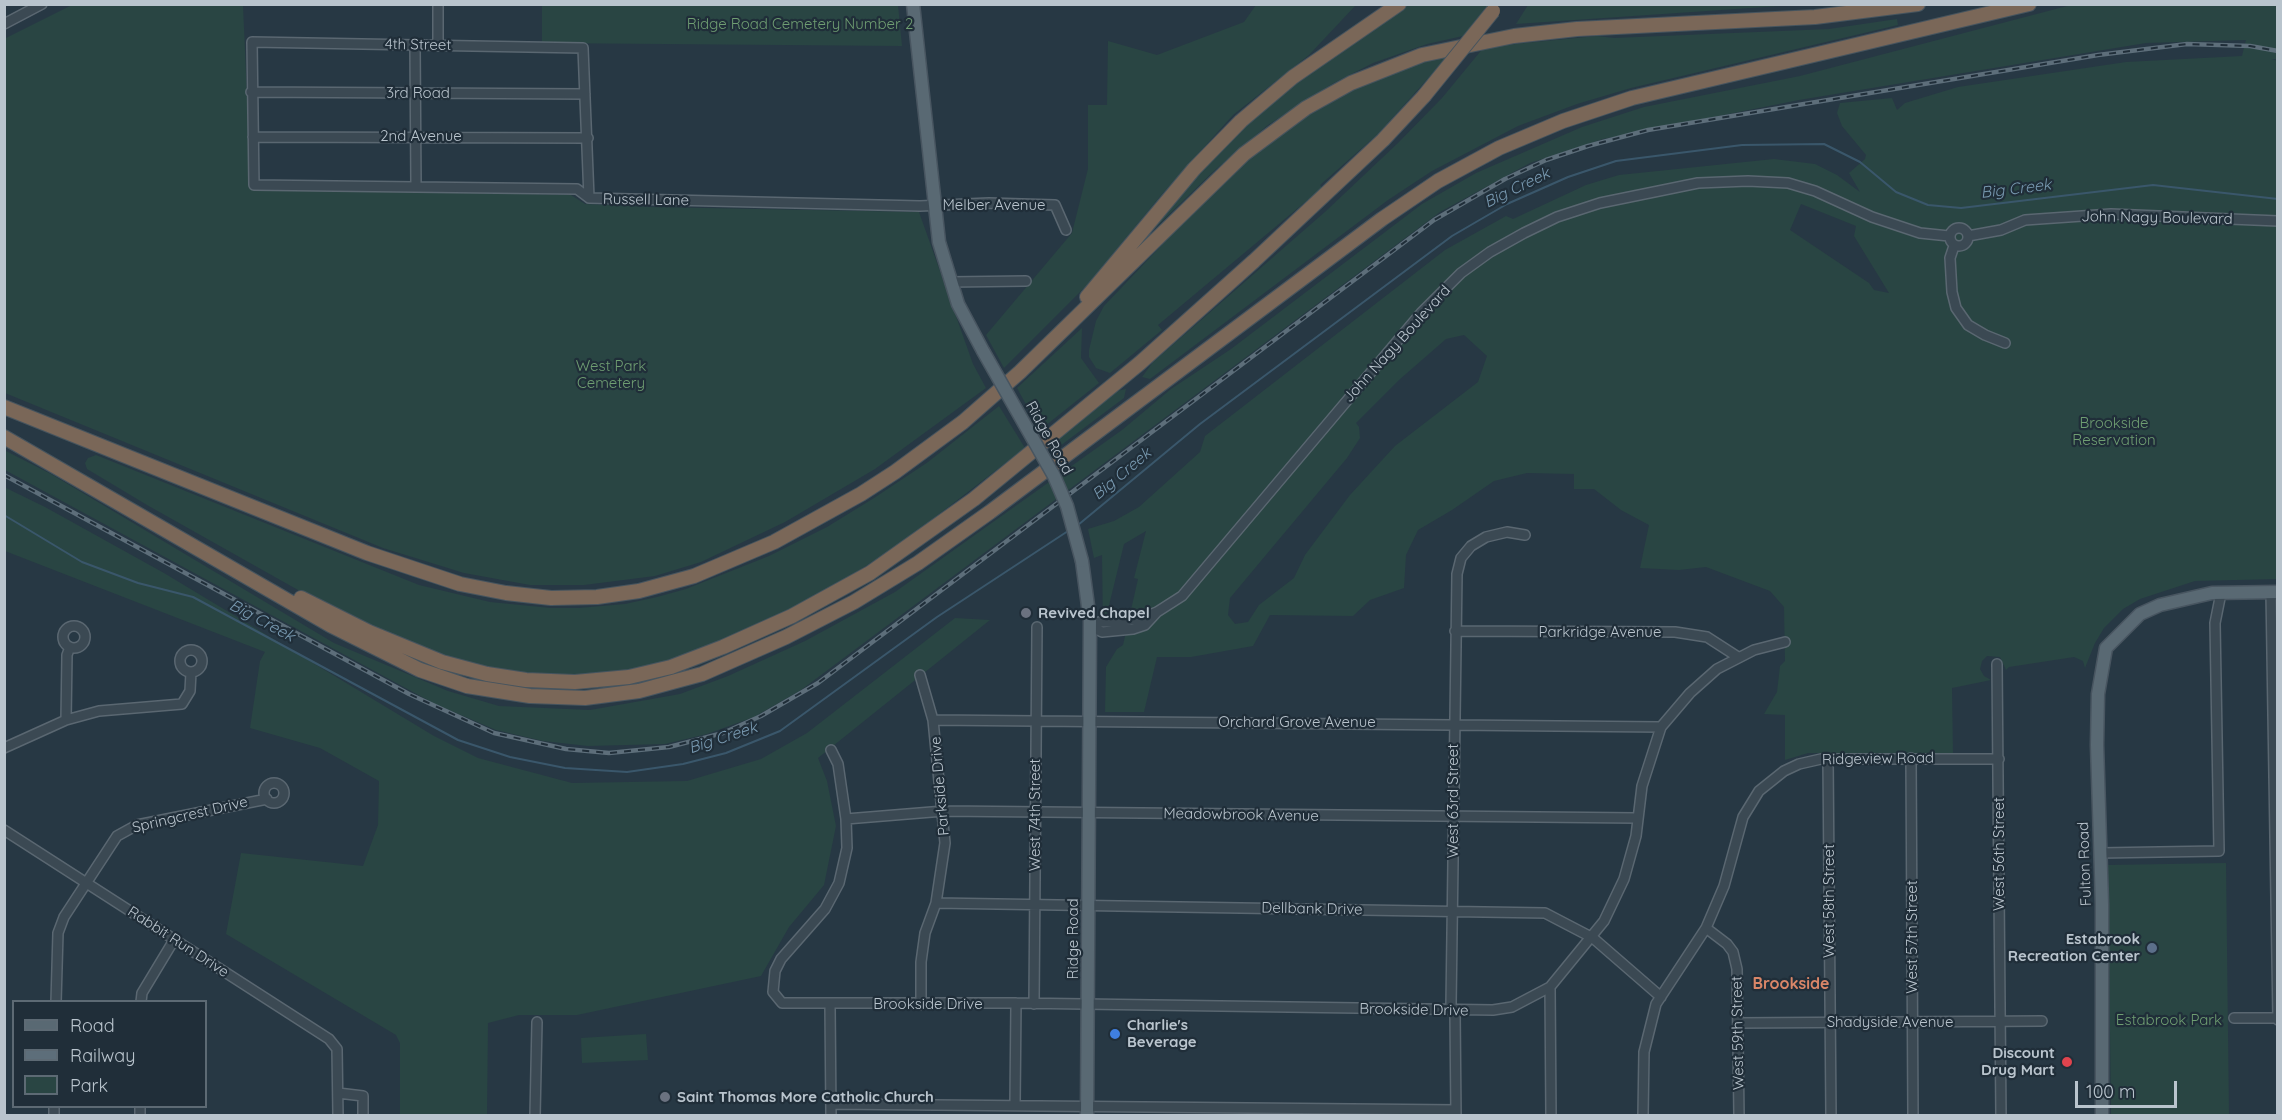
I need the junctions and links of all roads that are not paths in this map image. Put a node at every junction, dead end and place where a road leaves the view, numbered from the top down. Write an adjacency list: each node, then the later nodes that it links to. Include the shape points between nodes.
1 (42, 4): 8 (street)
2 (438, 4): 10 (street)
3 (913, 4): 19 (main road, Ridge Road)
4 (1399, 4): 28 (highway, via 1293,76 1240,121)
5 (1918, 4): 28 (highway, via 1815,17 1514,36 1422,55 1374,73 1306,108 1244,154)
6 (2025, 5): 32 (highway, via 1632,98 1541,129 1477,159 1382,219 918,562 818,621 682,681 630,693 567,698 512,694 454,682 378,651)
7 (1495, 8): 32 (highway, bridge, via 1383,140 1140,363 974,500 897,555 830,596 688,661 628,677 575,682 526,680 466,669 369,632)
8 (4, 24)
9 (415, 46): 10 (street, 4th Street); 11 (street, 4th Street, via 252,42); 12 (street)
10 (438, 46): 13 (street, 4th Street, via 583,48)
11 (252, 92): 12 (street, 3rd Road); 15 (street)
12 (416, 93): 13 (street, 3rd Road); 14 (street)
13 (585, 94): 16 (street)
14 (416, 136): 15 (street, 2nd Avenue); 16 (street, 2nd Avenue); 17 (street)
15 (253, 137): 17 (street, Russell Lane, via 254,185)
16 (588, 138): 18 (street)
17 (416, 186): 18 (street, Russell Lane, via 577,189)
18 (590, 198): 19 (street, Russell Lane)
19 (933, 204): 21 (street, Melber Avenue, via 1055,205); 26 (main road, Ridge Road)
20 (2277, 221): 23 (street, John Nagy Boulevard, via 2111,214 2025,220 2001,230)
21 (1066, 230)
22 (1949, 236): 23 (street, John Nagy Boulevard, via 1960,228); 24 (street); 35 (street, John Nagy Boulevard, via 1920,233 1872,218 1788,183 1748,181 1698,183 1610,201 1557,218 1490,252 1461,273 1421,313 1182,596 1157,612)
23 (1968, 236): 24 (street, John Nagy Boulevard, via 1963,246)
24 (1954, 246): 27 (street, via 1950,258 1956,308 1968,325)
25 (1026, 281): 26 (street)
26 (950, 282): 35 (main road, Ridge Road, bridge, via 1067,506 1082,561)
27 (2005, 342)
28 (1020, 372): 29 (highway, via 963,422 895,472 774,542 666,585 573,598 506,593 436,578)
29 (4, 407)
30 (4, 437): 32 (highway)
31 (1525, 535): 37 (street, West 63rd Street, via 1507,532 1486,537 1461,558)
32 (181, 538)
33 (2274, 592): 34 (main road); 83 (street)
34 (2221, 593): 63 (main road, Fulton Road, via 2186,598 2140,614 2106,648 2098,693); 63 (street, via 2216,623 2218,851)
35 (1090, 626): 47 (main road, Ridge Road)
36 (1037, 627): 46 (street, West 74th Street)
37 (1455, 631): 40 (street, Parkridge Avenue, via 1675,632 1707,637); 48 (street, West 63rd Street)
38 (1785, 642): 40 (street, Brookside Drive)
39 (70, 647): 44 (street)
40 (1738, 657): 49 (street, Brookside Drive, via 1702,682)
41 (1997, 664): 54 (street, West 56th Street)
42 (191, 672): 44 (street, via 190,691 182,704 115,708)
43 (920, 675): 45 (street, Parkside Drive)
44 (66, 720): 50 (street)
45 (933, 720): 46 (street, Orchard Grove Avenue); 56 (street, Parkside Drive)
46 (1036, 720): 47 (street, Orchard Grove Avenue); 57 (street, West 74th Street)
47 (1089, 721): 48 (street, Orchard Grove Avenue); 58 (main road, Ridge Road)
48 (1453, 723): 49 (street, Orchard Grove Avenue); 59 (street, West 63rd Street)
49 (1661, 727): 60 (street, Brookside Drive)
50 (4, 748)
51 (831, 750): 61 (street, via 838,764)
52 (1828, 758): 53 (street, Ridgeview Road); 69 (street, Ridgeview Road, via 1784,771 1750,803 1724,886); 89 (street, West 58th Street)
53 (1911, 758): 54 (street, Ridgeview Road); 86 (street, West 57th Street)
54 (1999, 759): 87 (street, West 56th Street)
55 (267, 800): 64 (street, Springcrest Drive, via 129,828 112,842)
56 (944, 811): 57 (street, Meadowbrook Avenue); 61 (street, Meadowbrook Avenue); 65 (street, Parkside Drive, via 945,843)
57 (1034, 813): 58 (street, Meadowbrook Avenue); 66 (street, West 74th Street)
58 (1088, 813): 59 (street, Meadowbrook Avenue); 67 (main road, Ridge Road)
59 (1453, 817): 60 (street, Meadowbrook Avenue); 68 (street, West 63rd Street)
60 (1636, 818): 70 (street, Brookside Drive, via 1636,836 1624,879)
61 (846, 819): 78 (street, Brookside Drive, via 847,848 839,883 825,909 781,959 773,985 775,998 782,1003)
62 (4, 830): 64 (street, Rabbit Run Drive)
63 (2100, 853): 105 (main road, Fulton Road)
64 (87, 883): 71 (street, Rabbit Run Drive); 74 (street, Springcrest Drive, via 58,933)
65 (936, 903): 66 (street, Dellbank Drive); 79 (street, Parkside Drive, via 921,962)
66 (1034, 906): 67 (street, Dellbank Drive); 77 (street, West 74th Street)
67 (1088, 907): 68 (street, Dellbank Drive); 80 (main road, Ridge Road)
68 (1452, 910): 70 (street, Dellbank Drive, via 1545,913); 81 (street, West 63rd Street, via 1451,1006)
69 (1706, 928): 73 (street, Ridgeview Road); 88 (street, West 59th Street, via 1733,952)
70 (1593, 938): 72 (street, Brookside Drive); 73 (street, Dellbank Drive)
71 (174, 940): 75 (street); 90 (street, Rabbit Run Drive, via 329,1039 337,1049)
72 (1550, 987): 81 (street, Brookside Drive, via 1512,1007); 99 (street)
73 (1660, 997): 100 (street, Ridgeview Road, via 1644,1052)
74 (56, 1000)
75 (141, 1000)
76 (1016, 1003): 77 (street, Brookside Drive); 79 (street, Brookside Drive); 92 (street)
77 (1034, 1004): 80 (street, Brookside Drive)
78 (830, 1005): 79 (street, Brookside Drive); 91 (street)
79 (921, 1005)
80 (1088, 1005): 81 (street, Brookside Drive); 93 (main road, Ridge Road)
81 (1455, 1012): 94 (street, West 63rd Street)
82 (2234, 1018): 83 (street)
83 (2277, 1019)
84 (2042, 1021): 87 (street, Shadyside Avenue)
85 (537, 1022): 97 (street)
86 (1913, 1022): 87 (street, Shadyside Avenue); 89 (street, Shadyside Avenue); 103 (street, West 57th Street)
87 (2000, 1022): 104 (street, West 56th Street)
88 (1738, 1023): 89 (street, Shadyside Avenue); 101 (street, West 59th Street)
89 (1830, 1023): 102 (street, West 58th Street)
90 (338, 1093): 95 (street); 96 (street, via 363,1096)
91 (831, 1104): 92 (street); 98 (street)
92 (1015, 1104): 93 (street)
93 (1087, 1110): 94 (street)
94 (1456, 1113)
95 (338, 1116)
96 (363, 1116)
97 (536, 1116)
98 (831, 1116)
99 (1551, 1116)
100 (1643, 1116)
101 (1739, 1116)
102 (1831, 1116)
103 (1913, 1116)
104 (2001, 1116)
105 (2102, 1116)

